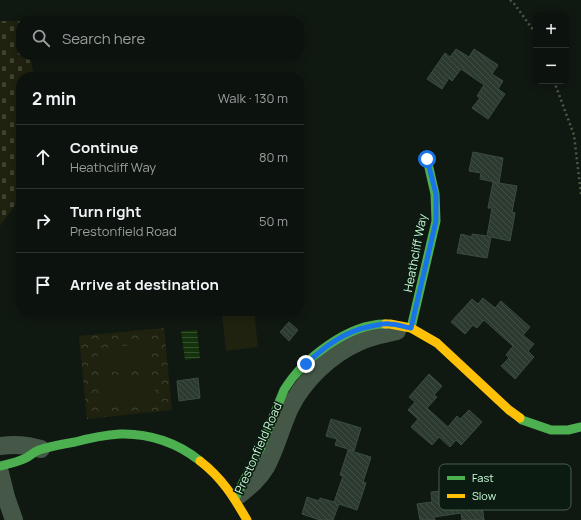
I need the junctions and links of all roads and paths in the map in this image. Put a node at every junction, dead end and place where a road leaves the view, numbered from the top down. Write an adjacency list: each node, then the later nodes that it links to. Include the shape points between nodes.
1 (510, 0): 2 (path)
2 (533, 30)
3 (555, 84): 5 (path, via 574,134)
4 (427, 159): 6 (street, Heathcliff Way, via 436,194 436,221)
5 (581, 194)
6 (411, 328): 7 (street, via 437,343 522,420 551,430); 12 (street, Prestonfield Road, via 359,342 328,362 306,383 293,402 266,468 256,481)
7 (581, 427)
8 (0, 446): 9 (street, via 24,445)
9 (41, 449): 10 (street, via 25,458); 12 (street, via 110,435 155,438 171,443 202,462)
10 (0, 466)
11 (0, 473): 13 (street)
12 (235, 498): 14 (street)
13 (14, 520)
14 (247, 520)

